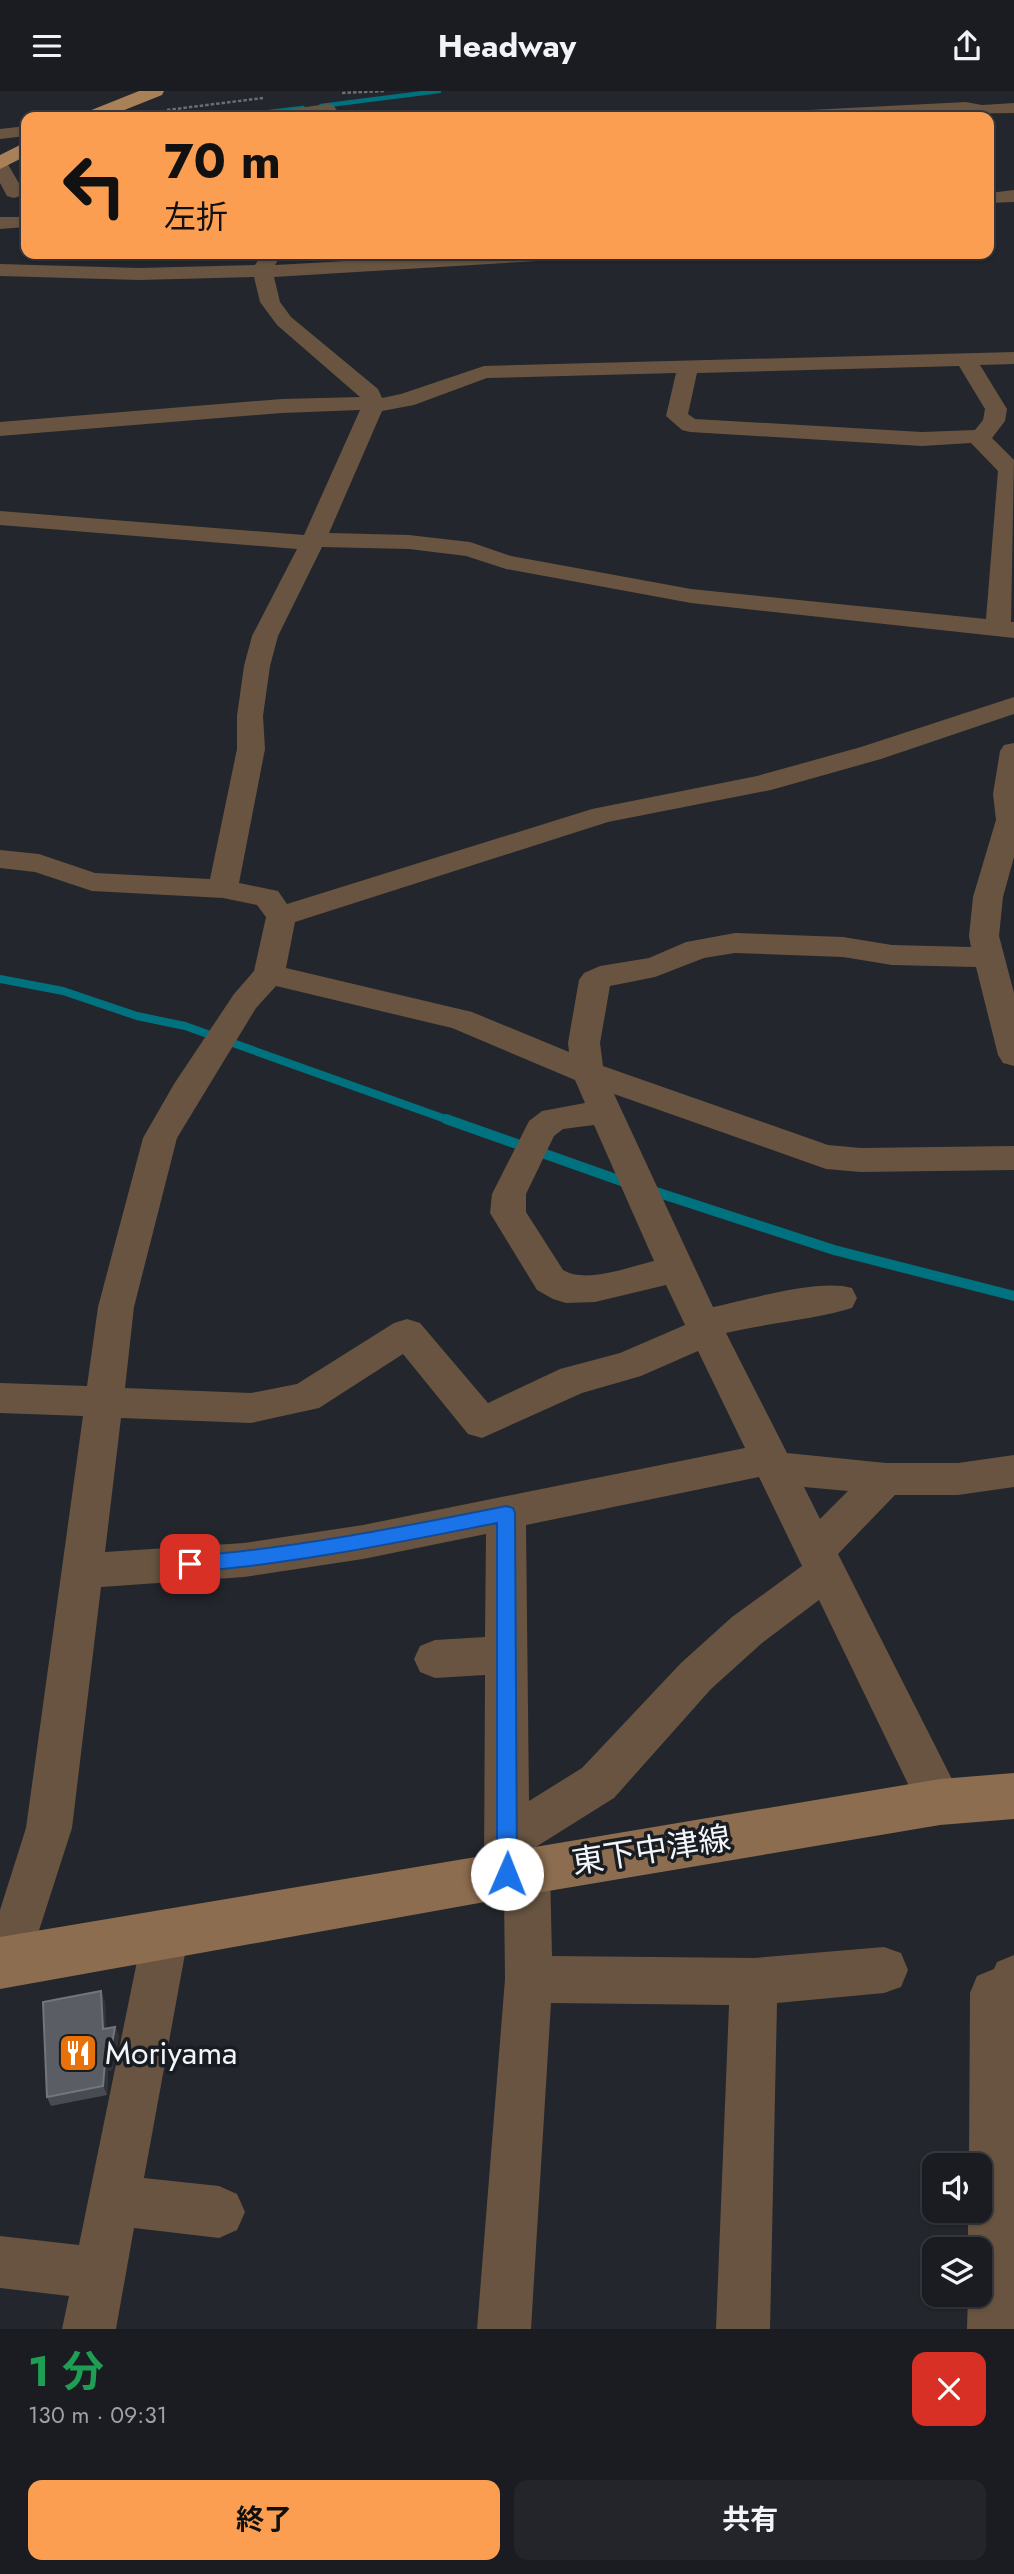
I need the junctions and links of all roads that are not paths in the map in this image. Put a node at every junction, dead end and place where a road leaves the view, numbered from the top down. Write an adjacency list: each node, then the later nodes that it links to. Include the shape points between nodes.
1 (155, 91): 3 (main road)
2 (1014, 108): 6 (street)
3 (103, 112)
4 (306, 112): 5 (street)
5 (330, 112)
6 (868, 112)
7 (21, 132): 8 (street)
8 (0, 134)
9 (8, 157): 10 (street, via 14,191)
10 (21, 190)
11 (1014, 196): 12 (street)
12 (994, 198)
13 (21, 222): 14 (street)
14 (0, 223)
15 (381, 259): 16 (street)
16 (311, 261): 17 (street)
17 (267, 262): 18 (street, via 141,273); 22 (street, via 270,302 284,321 370,394)
18 (0, 270)
19 (1014, 358): 20 (street)
20 (966, 360): 21 (street); 24 (street, via 996,409)
21 (688, 367): 22 (street, via 484,372 406,400); 24 (street, via 677,416 690,425)
22 (372, 404): 23 (street, via 282,405); 27 (street)
23 (0, 429)
24 (986, 443): 25 (street); 28 (street, via 1009,471)
25 (1014, 449)
26 (0, 518): 27 (street)
27 (313, 542): 28 (street, via 409,542 470,549 506,562 691,596); 32 (street, via 265,636 257,666 251,749)
28 (1006, 630)
29 (1014, 705): 33 (street, via 761,785 602,815)
30 (1014, 751): 34 (street, via 1007,793 1010,820 988,897 984,936)
31 (0, 859): 32 (street, via 39,863 92,882)
32 (223, 889): 33 (street, via 267,898)
33 (281, 916): 35 (street)
34 (989, 957): 36 (street); 37 (street, via 734,943 696,950 654,967 611,973 595,980 584,1042)
35 (269, 974): 37 (street, via 460,1020); 44 (street, via 245,1001 160,1138 116,1307)
36 (1014, 1055)
37 (588, 1073): 38 (street); 39 (street, via 827,1157)
38 (607, 1111): 40 (street); 40 (street, via 554,1119 541,1129 509,1194 508,1213 550,1280 566,1289 595,1289)
39 (1014, 1158)
40 (676, 1269): 42 (street)
41 (839, 1298): 42 (street, via 767,1308)
42 (705, 1328): 44 (street, via 628,1366 573,1380 482,1423 407,1333 306,1397 251,1408); 45 (street)
43 (0, 1398): 44 (street)
44 (104, 1400): 50 (street)
45 (772, 1463): 47 (street); 48 (street); 49 (street)
46 (1014, 1471): 47 (street, via 958,1479)
47 (886, 1479): 49 (street)
48 (506, 1513): 50 (street, via 244,1560); 51 (street)
49 (820, 1562): 54 (street); 55 (street, via 696,1676 598,1783)
50 (82, 1571): 57 (street, via 49,1828)
51 (506, 1655): 52 (street); 55 (street)
52 (435, 1660)
53 (1014, 1796): 54 (main road, 東下中津線)
54 (940, 1802): 55 (main road, 東下中津線)
55 (514, 1861): 56 (main road, 東下中津線); 59 (street)
56 (166, 1932): 57 (main road, 東下中津線); 62 (street)
57 (4, 1962)
58 (884, 1970): 60 (street)
59 (529, 1979): 60 (street); 67 (street)
60 (754, 1982): 68 (street)
61 (1014, 1984): 69 (street, via 994,1993)
62 (114, 2200): 63 (street); 65 (street)
63 (219, 2212)
64 (0, 2262): 65 (street)
65 (100, 2273): 66 (street)
66 (89, 2329)
67 (504, 2329)
68 (743, 2329)
69 (994, 2329)

